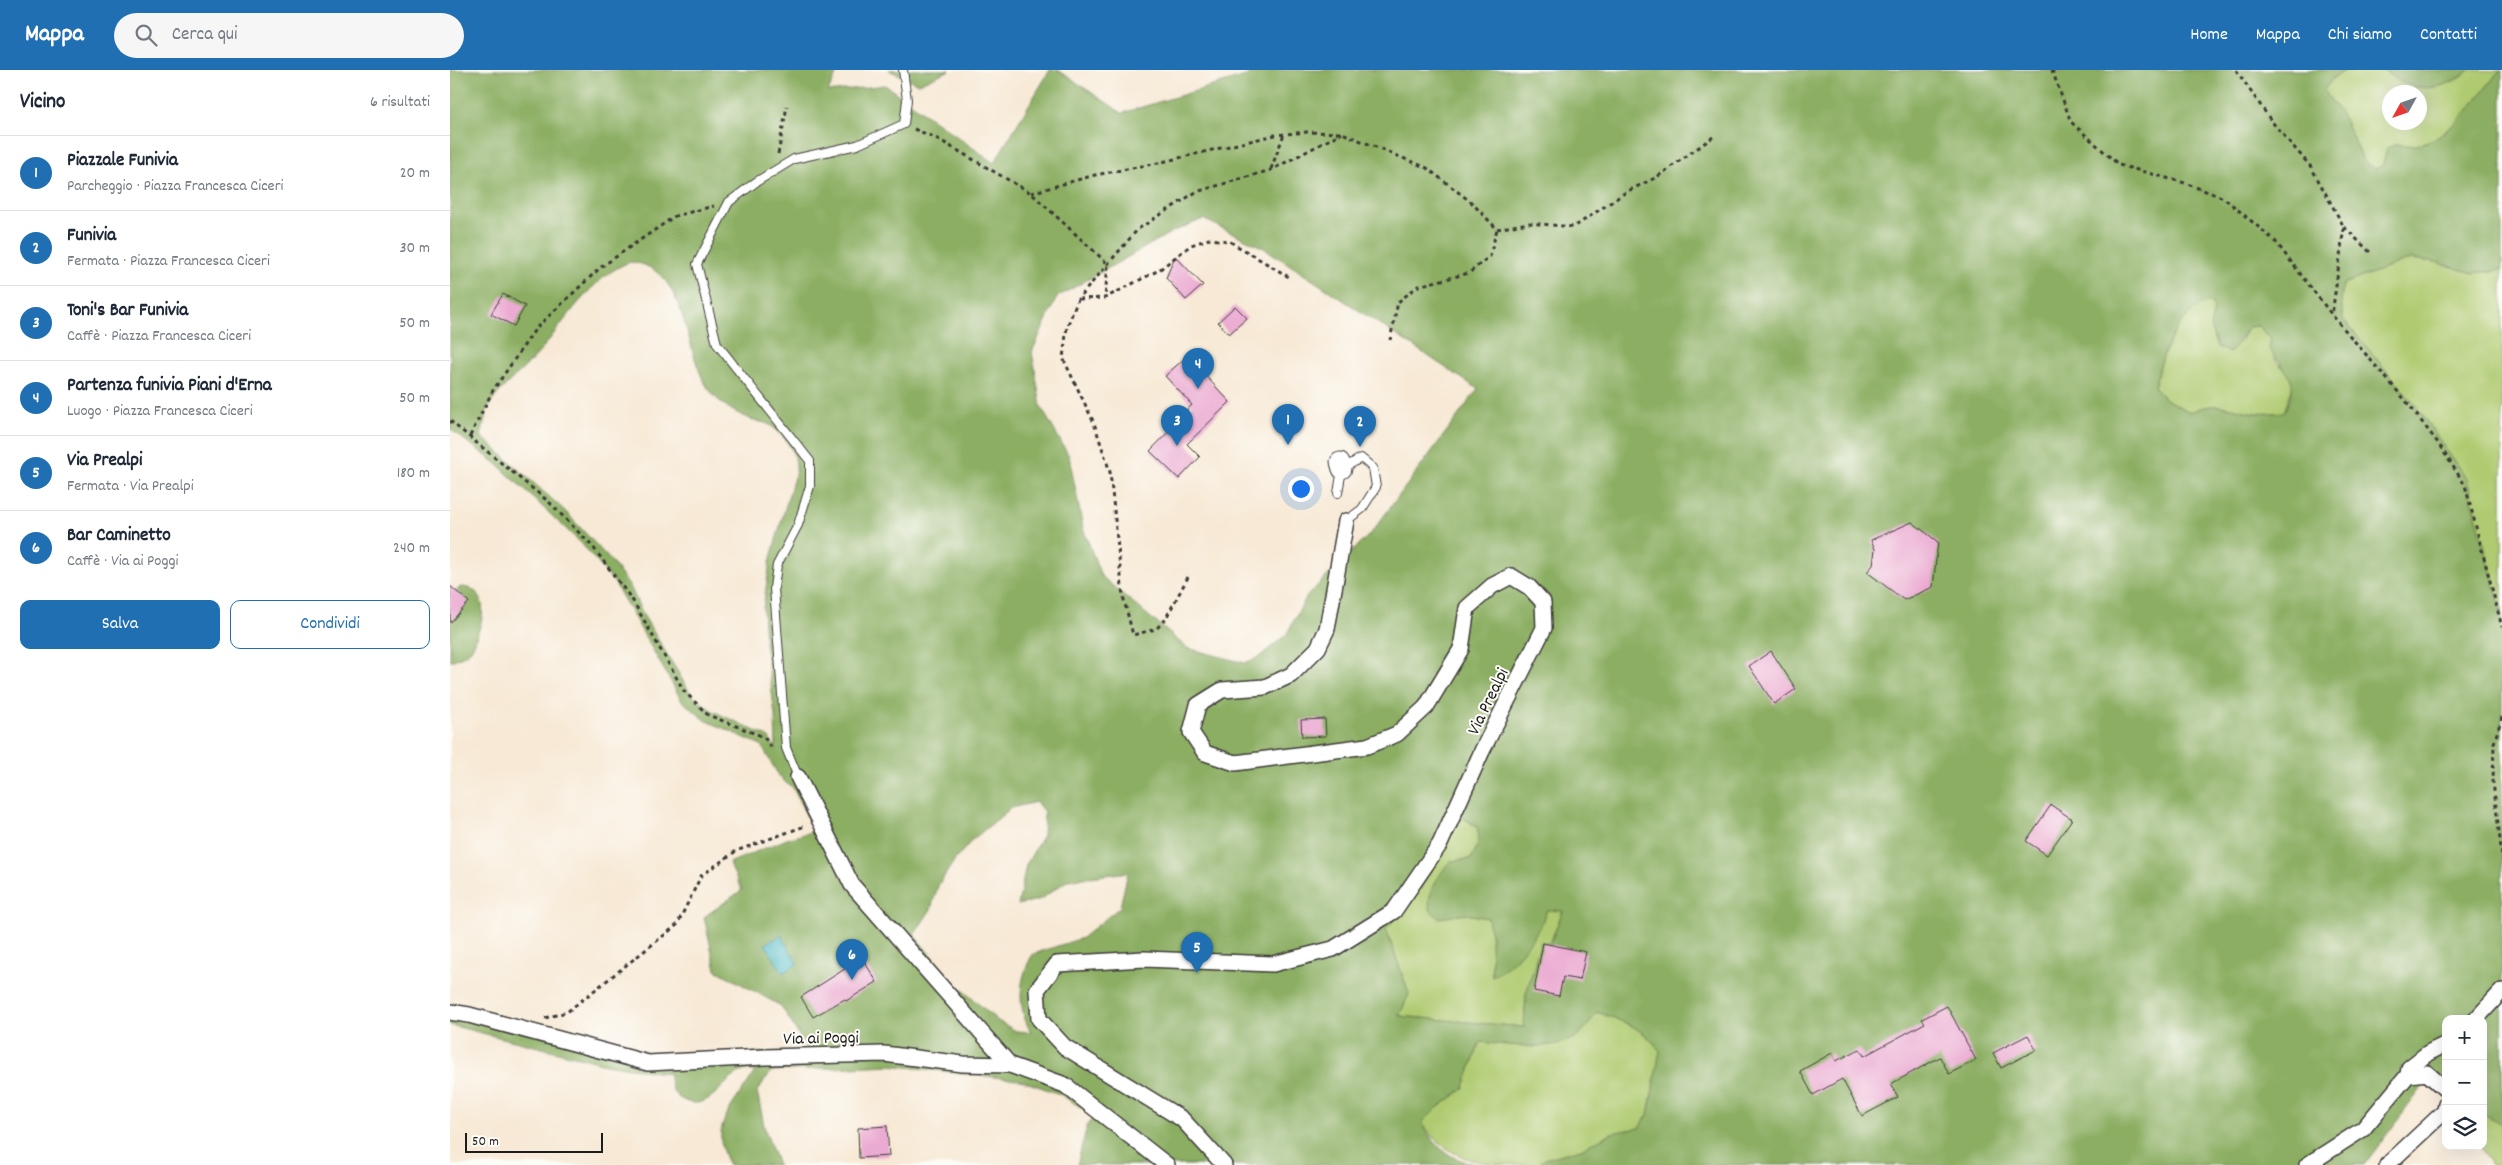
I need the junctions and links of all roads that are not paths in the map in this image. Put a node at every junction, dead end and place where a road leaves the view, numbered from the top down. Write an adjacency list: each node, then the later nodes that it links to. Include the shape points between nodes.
1 (904, 70): 4 (lane, via 907,100 904,124 857,145 794,159 776,170 729,202 697,264 716,344 810,461 810,486 798,525 777,565 774,588 786,748)
2 (1338, 493): 3 (lane, via 1341,466 1362,458 1373,468 1376,487 1362,509)
3 (1346, 521): 14 (street, Via Prealpi, via 1327,628 1318,648 1291,675 1265,687 1222,690 1198,705 1191,732 1205,753 1235,763 1367,746 1397,734 1426,706 1461,650 1468,608 1492,586 1511,576 1529,587 1543,602 1544,628 1482,751 1440,844 1394,911 1333,949 1273,964 1144,958 1057,964 1036,990 1038,1019 1065,1047 1182,1119)
4 (798, 777): 9 (street, via 852,885)
5 (2502, 991): 7 (street)
6 (450, 1012): 9 (street, Via ai Poggi, via 648,1063 884,1054 963,1064)
7 (2480, 1015)
8 (2442, 1046): 10 (street, via 2409,1068)
9 (1010, 1065): 13 (street, Via ai Poggi, via 1064,1085)
10 (2408, 1075): 11 (street, via 2427,1073); 15 (street, via 2363,1130)
11 (2442, 1086)
12 (2446, 1105): 16 (street, via 2445,1111)
13 (1167, 1165)
14 (1224, 1165)
15 (2307, 1165)
16 (2387, 1165)

